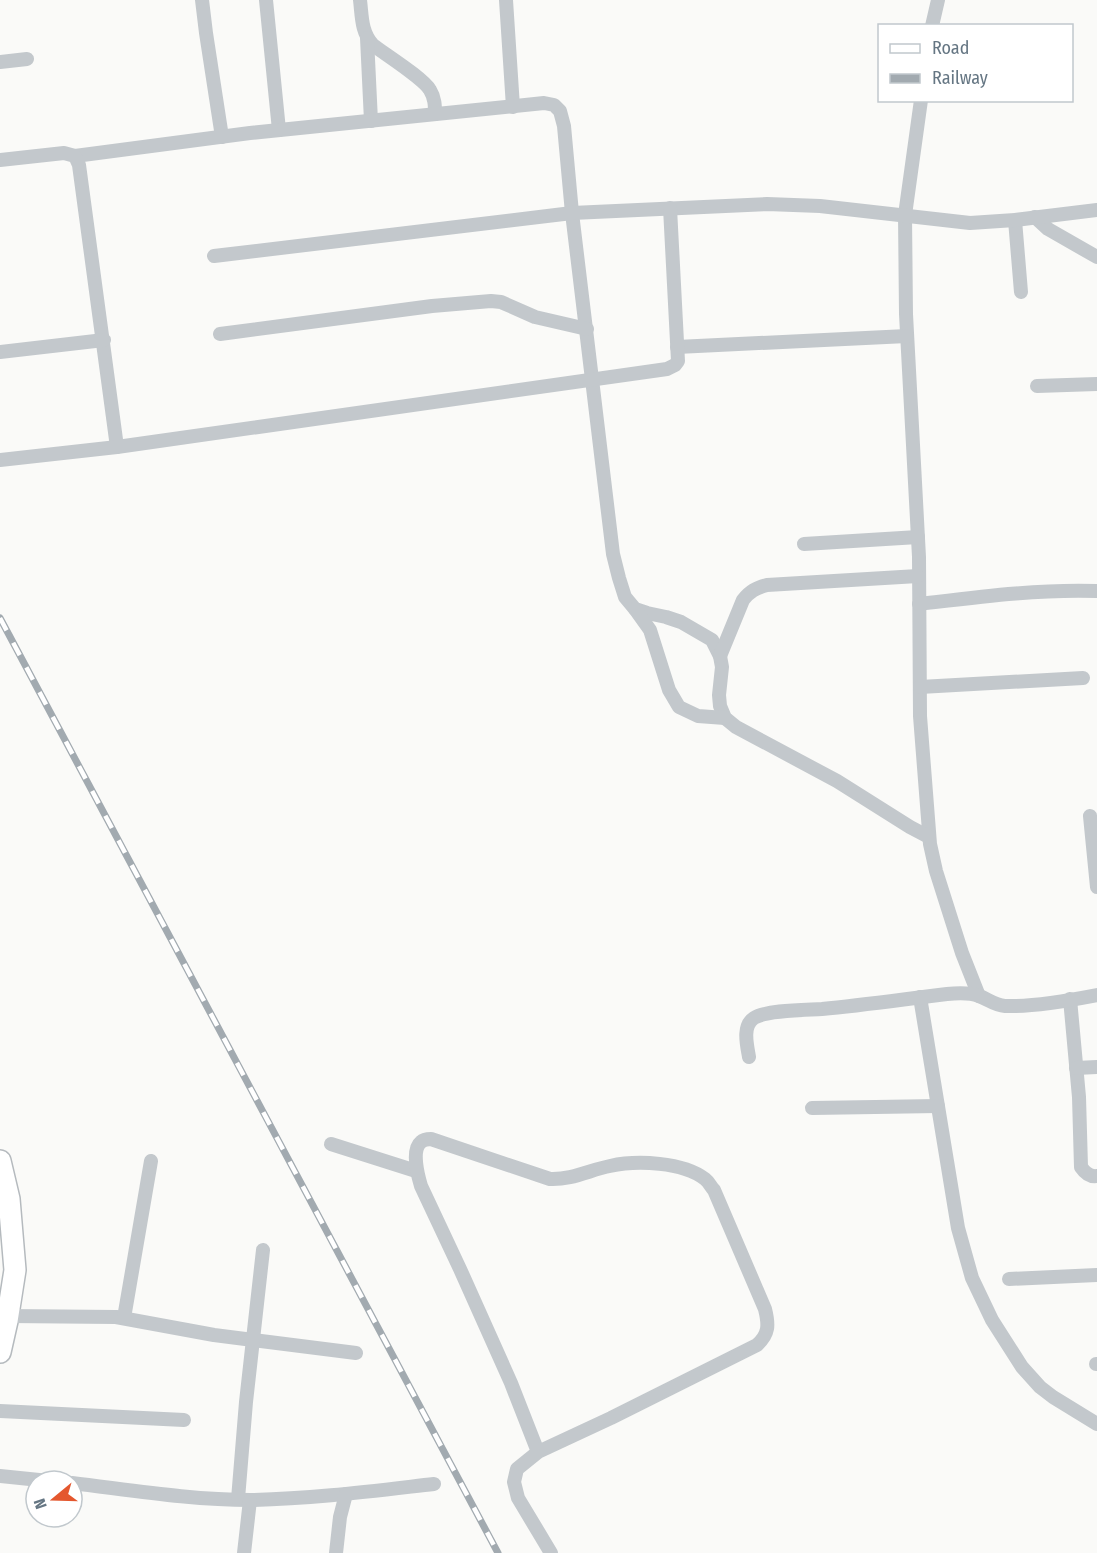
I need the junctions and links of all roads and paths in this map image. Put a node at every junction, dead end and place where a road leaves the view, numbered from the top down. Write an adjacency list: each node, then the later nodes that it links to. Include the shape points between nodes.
1 (202, 0): 15 (street)
2 (266, 0): 14 (street)
3 (360, 0): 7 (street)
4 (506, 0): 11 (street)
5 (938, 0): 6 (street)
6 (932, 24)
7 (367, 38): 12 (street, via 429,88); 13 (street)
8 (27, 59): 9 (street)
9 (0, 62)
10 (921, 102): 21 (street)
11 (513, 107): 12 (street); 20 (street, via 544,103 560,111)
12 (435, 114): 13 (street)
13 (371, 121): 14 (street)
14 (279, 130): 15 (street)
15 (222, 137): 16 (street)
16 (75, 156): 17 (street, via 64,153); 30 (street)
17 (0, 160)
18 (670, 208): 20 (street); 21 (street, via 777,204); 31 (street)
19 (1097, 210): 22 (street)
20 (572, 213): 24 (street); 27 (street)
21 (905, 215): 23 (street, via 970,223); 29 (street)
22 (1035, 217): 23 (street); 25 (street, via 1048,229)
23 (1015, 220): 26 (street)
24 (214, 256)
25 (1097, 257)
26 (1021, 292)
27 (587, 329): 28 (street, via 535,317 491,301); 33 (street)
28 (220, 334)
29 (907, 336): 31 (street); 38 (street)
30 (104, 340): 32 (street); 36 (street)
31 (677, 347): 33 (street, via 675,366)
32 (0, 352)
33 (593, 380): 36 (street); 43 (street, via 613,554 625,597)
34 (1097, 384): 35 (street)
35 (1037, 386)
36 (117, 447): 37 (street)
37 (0, 460)
38 (918, 537): 39 (street); 40 (street)
39 (804, 544)
40 (918, 576): 42 (street); 44 (street, via 758,587 744,600)
41 (1097, 591): 42 (street, via 1007,593)
42 (919, 604): 46 (street)
43 (635, 609): 44 (street, via 681,622 702,633 712,640); 47 (street, via 650,630 669,690 680,707 698,716)
44 (720, 656): 47 (street, via 719,695)
45 (1083, 678): 46 (street)
46 (920, 687): 49 (street)
47 (725, 718): 49 (street)
48 (1090, 816): 50 (street)
49 (929, 837): 52 (street, via 936,871)
50 (1097, 887)
51 (1097, 994): 54 (street)
52 (979, 996): 53 (street, via 966,993); 54 (street, via 1004,1006)
53 (920, 997): 55 (street, via 754,1017 746,1034); 58 (street)
54 (1070, 999): 57 (street)
55 (748, 1057)
56 (1097, 1067): 57 (street)
57 (1076, 1068): 64 (street, via 1081,1167 1085,1173)
58 (938, 1107): 59 (street); 75 (street, via 958,1228 972,1278 992,1320 1040,1387)
59 (812, 1108)
60 (331, 1144): 63 (street)
61 (0, 1161): 68 (main road, via 9,1199 15,1270)
62 (151, 1161): 69 (street)
63 (416, 1172): 76 (street); 76 (street, via 419,1145 431,1139 550,1179 632,1162 690,1172 705,1179 714,1190 765,1309 768,1331 764,1339 736,1357)
64 (1097, 1176)
65 (263, 1250): 70 (street)
66 (1097, 1275): 67 (street)
67 (1009, 1279)
68 (8, 1316): 69 (street); 71 (main road)
69 (124, 1318): 70 (street)
70 (253, 1341): 72 (street); 82 (street)
71 (0, 1352)
72 (356, 1353)
73 (0, 1411): 74 (street)
74 (184, 1420)
75 (1097, 1424)
76 (538, 1452): 85 (street, via 517,1469 514,1482 518,1498)
77 (0, 1476): 78 (street)
78 (24, 1478)
79 (434, 1484): 81 (street)
80 (84, 1485): 82 (street)
81 (346, 1494): 82 (street); 84 (street)
82 (244, 1499): 83 (street)
83 (244, 1553)
84 (336, 1553)
85 (551, 1553)

